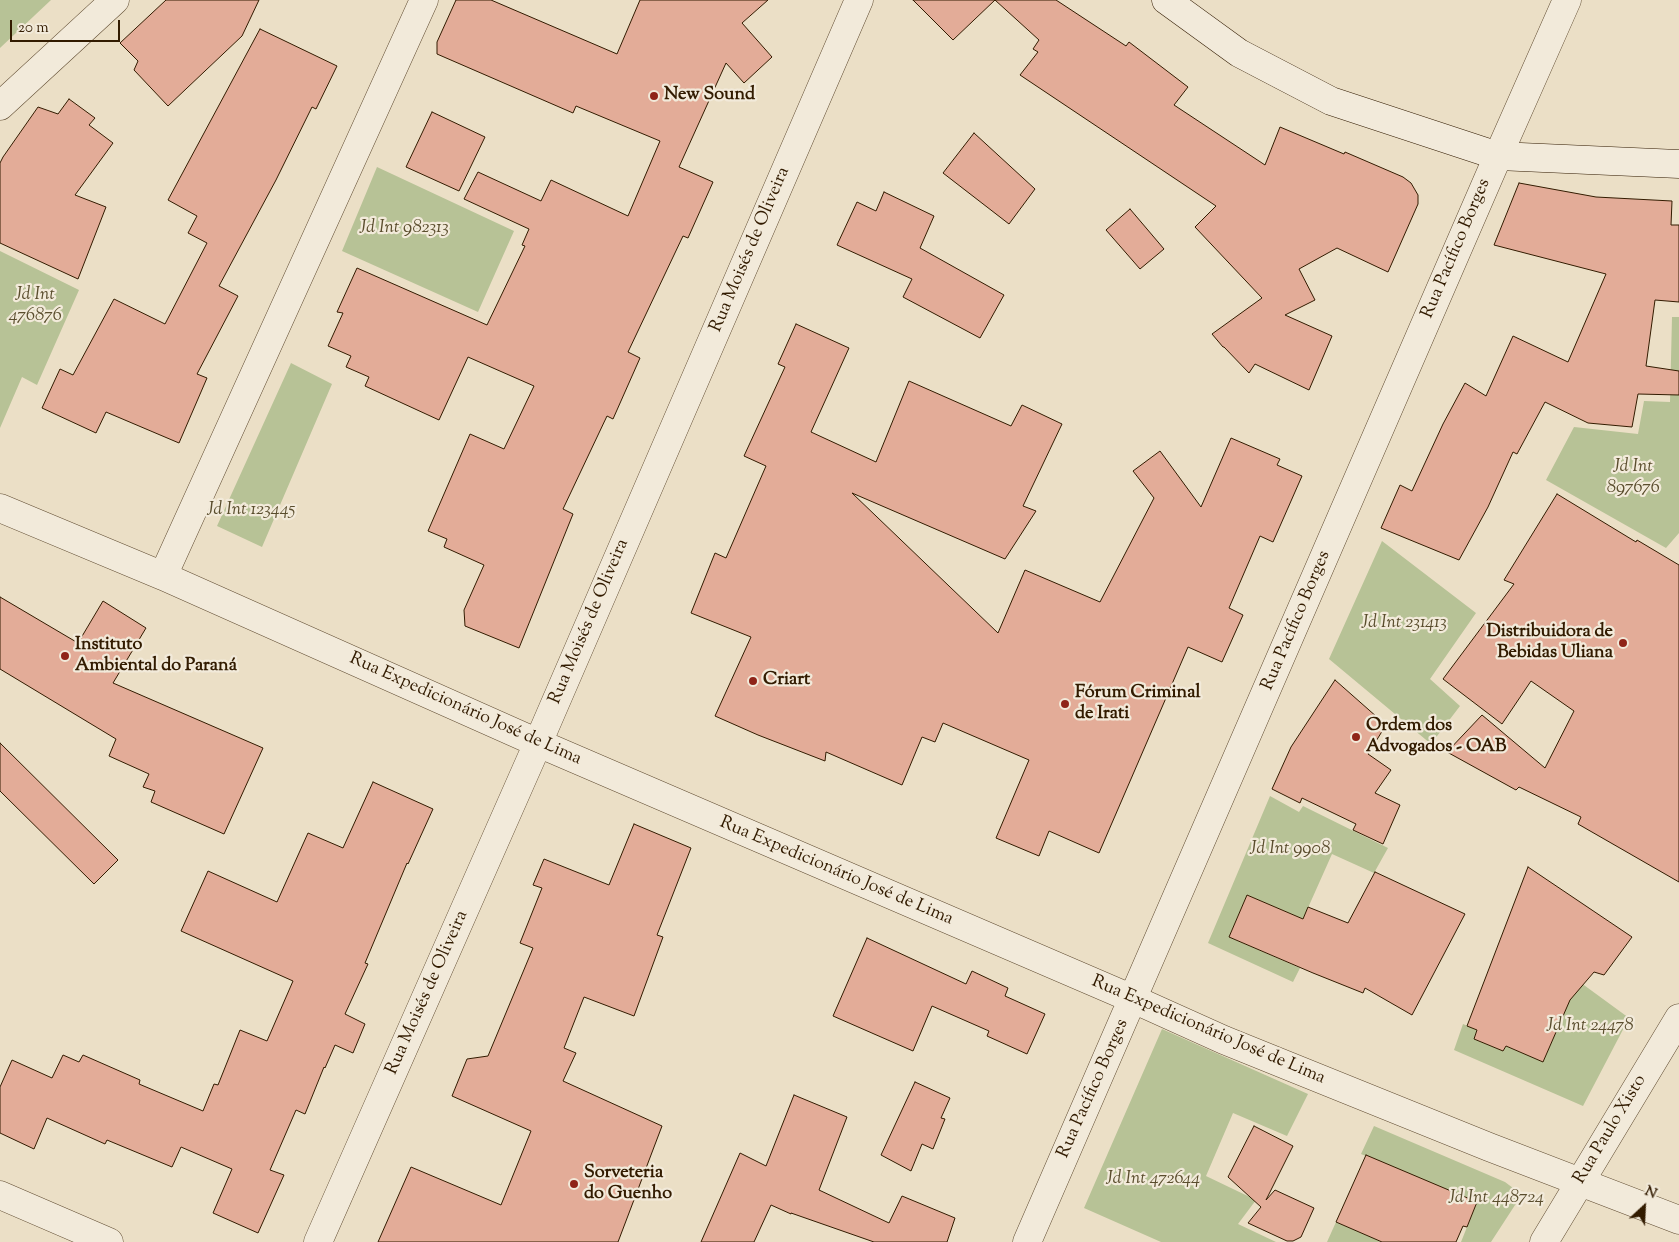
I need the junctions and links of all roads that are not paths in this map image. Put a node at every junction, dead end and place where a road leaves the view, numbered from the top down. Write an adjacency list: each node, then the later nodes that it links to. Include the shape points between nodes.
1 (115, 0): 6 (street)
2 (424, 0): 10 (street)
3 (859, 0): 11 (street, Rua Moisés de Oliveira)
4 (1166, 0): 7 (street, via 1239,53 1331,101)
5 (1568, 0): 7 (street, Rua Pacífico Borges)
6 (0, 106)
7 (1498, 156): 8 (street); 12 (street, Rua Pacífico Borges)
8 (1679, 164)
9 (0, 508): 10 (street, Rua Expedicionário José de Lima)
10 (163, 576): 11 (street, Rua Expedicionário José de Lima)
11 (538, 743): 12 (street, Rua Expedicionário José de Lima); 18 (street, Rua Moisés de Oliveira)
12 (1133, 999): 14 (street, Rua Expedicionário José de Lima, via 1224,1040); 19 (street, Rua Pacífico Borges)
13 (1679, 1018): 14 (street, Rua Paulo Xisto)
14 (1579, 1182): 16 (street, Rua Expedicionário José de Lima); 20 (street, Rua Paulo Xisto)
15 (0, 1195): 17 (street)
16 (1679, 1220)
17 (109, 1242)
18 (318, 1242)
19 (1027, 1242)
20 (1544, 1242)

